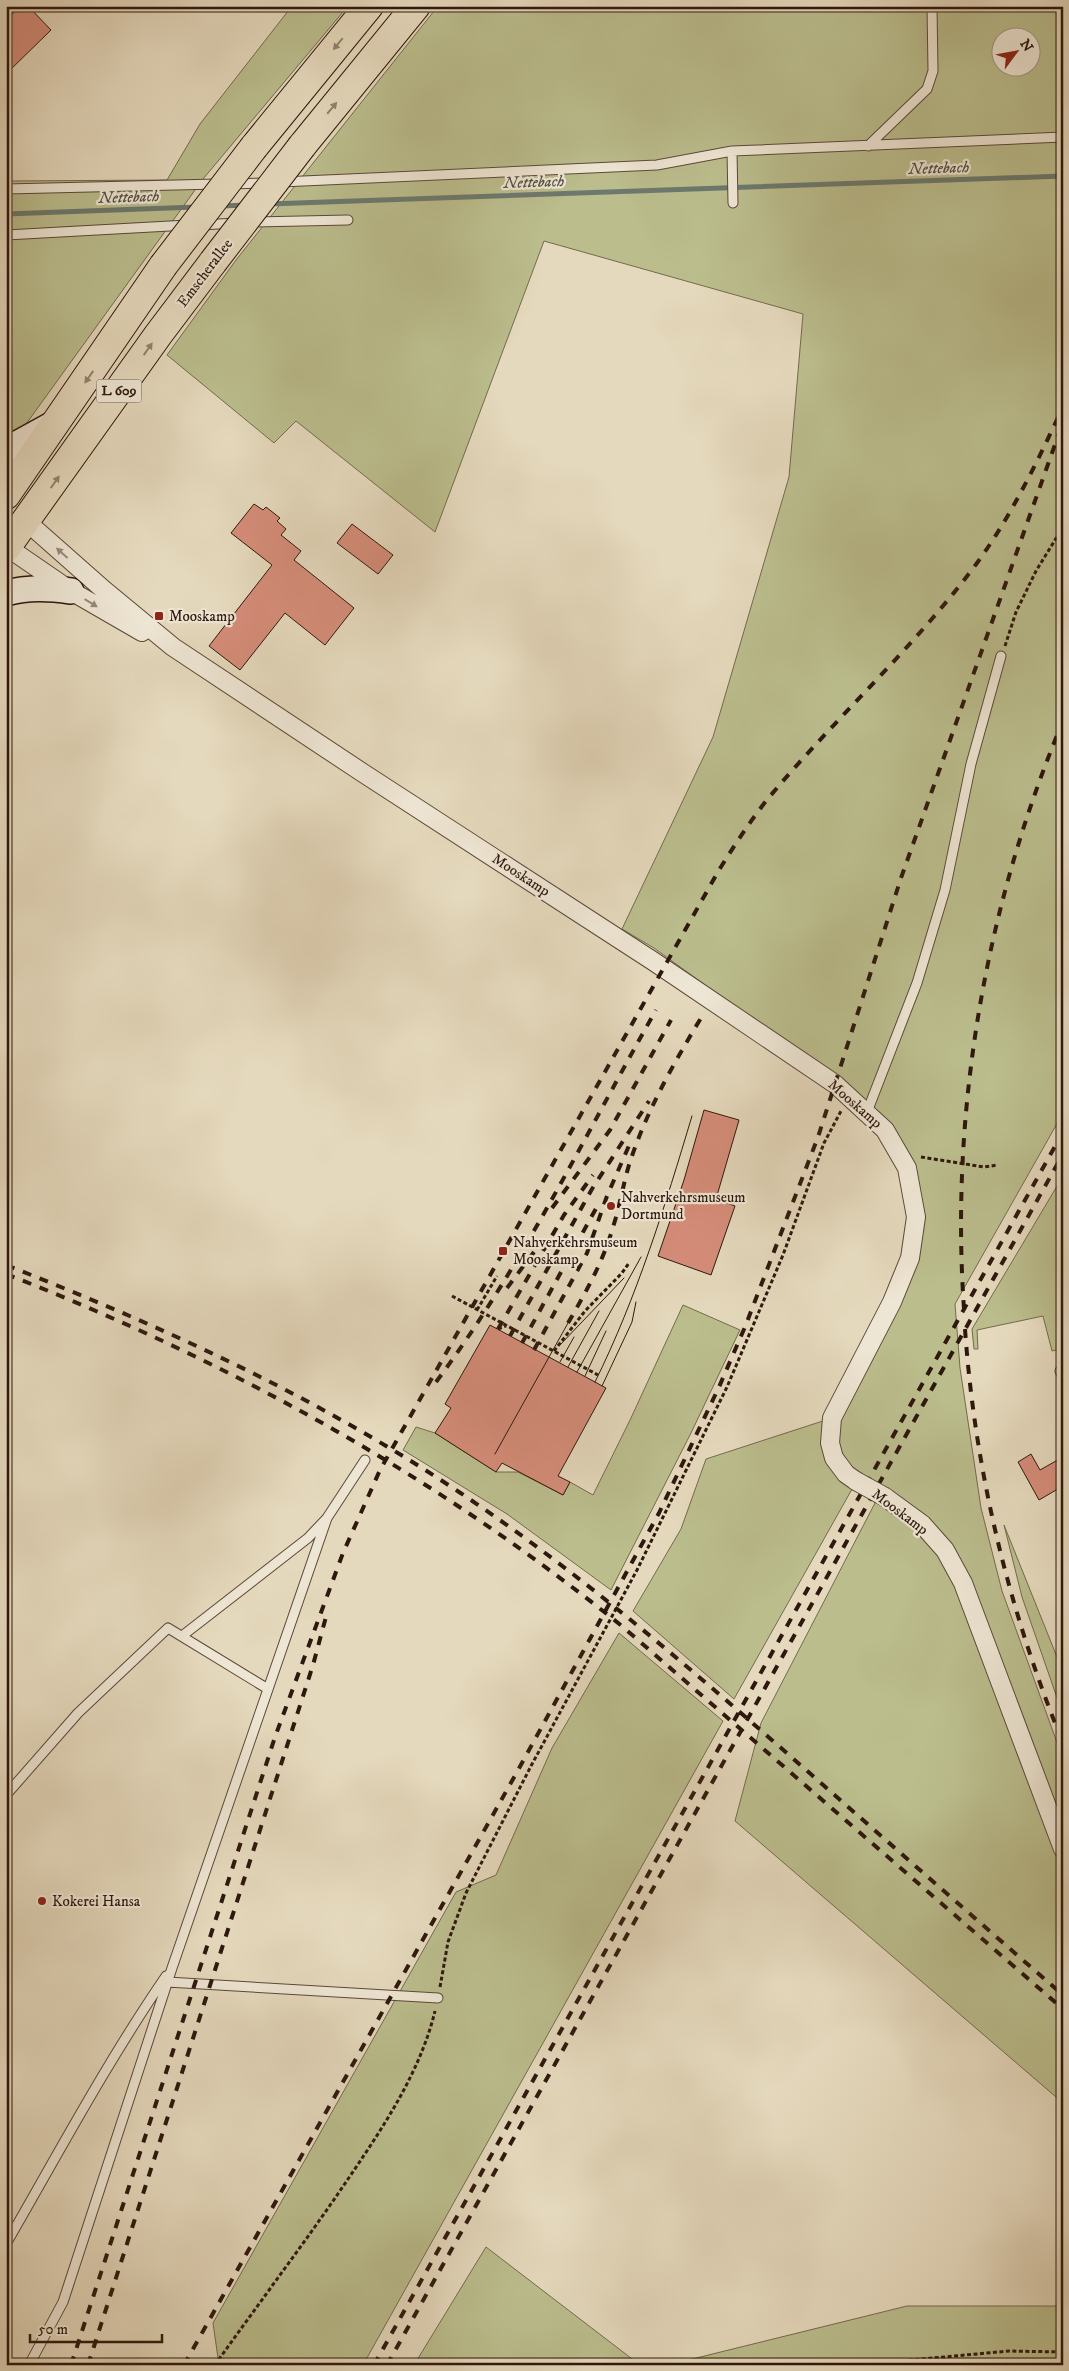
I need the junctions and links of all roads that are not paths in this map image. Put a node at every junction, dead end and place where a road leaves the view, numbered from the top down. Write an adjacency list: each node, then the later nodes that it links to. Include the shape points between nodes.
1 (369, 6): 11 (main road, L 609, one-way to 11, bridge, via 254,147 163,266)
2 (416, 6): 14 (main road, Emscherallee / L 609, one-way to 2, bridge, via 302,146)
3 (932, 6): 5 (lane, via 933,71 927,89)
4 (1063, 138): 5 (lane)
5 (868, 146): 6 (lane)
6 (732, 151): 7 (lane, via 657,166 329,181); 8 (lane)
7 (6, 189)
8 (732, 203)
9 (348, 220): 10 (lane)
10 (6, 235)
11 (58, 422): 12 (street); 13 (main road, L 609)
12 (6, 450)
13 (6, 495)
14 (17, 514): 15 (main road, Emscherallee / L 609); 18 (street, Mooskamp, one-way to 14)
15 (7, 547): 16 (street, Mooskamp)
16 (71, 591): 17 (street, via 24,588); 18 (street, Mooskamp, one-way to 18, via 140,631)
17 (6, 593)
18 (166, 641): 20 (street, Mooskamp, via 354,768 654,961 850,1097)
19 (1001, 656): 20 (lane, via 970,764 945,890 920,974)
20 (866, 1112): 26 (street, Mooskamp, bridge, via 885,1130 907,1168 916,1217 910,1258 892,1302 832,1418 830,1443 834,1458 846,1474 922,1524 945,1550 963,1583)
21 (365, 1460): 22 (lane)
22 (327, 1518): 23 (lane, via 308,1538); 24 (lane)
23 (182, 1636): 24 (lane); 25 (lane, via 168,1628 78,1713)
24 (268, 1690): 27 (lane)
25 (6, 1795)
26 (1063, 1849)
27 (172, 1968): 28 (lane); 30 (lane, via 120,2048)
28 (167, 1982): 29 (lane); 31 (lane, via 63,2302)
29 (438, 1998)
30 (6, 2244)
31 (29, 2365)

